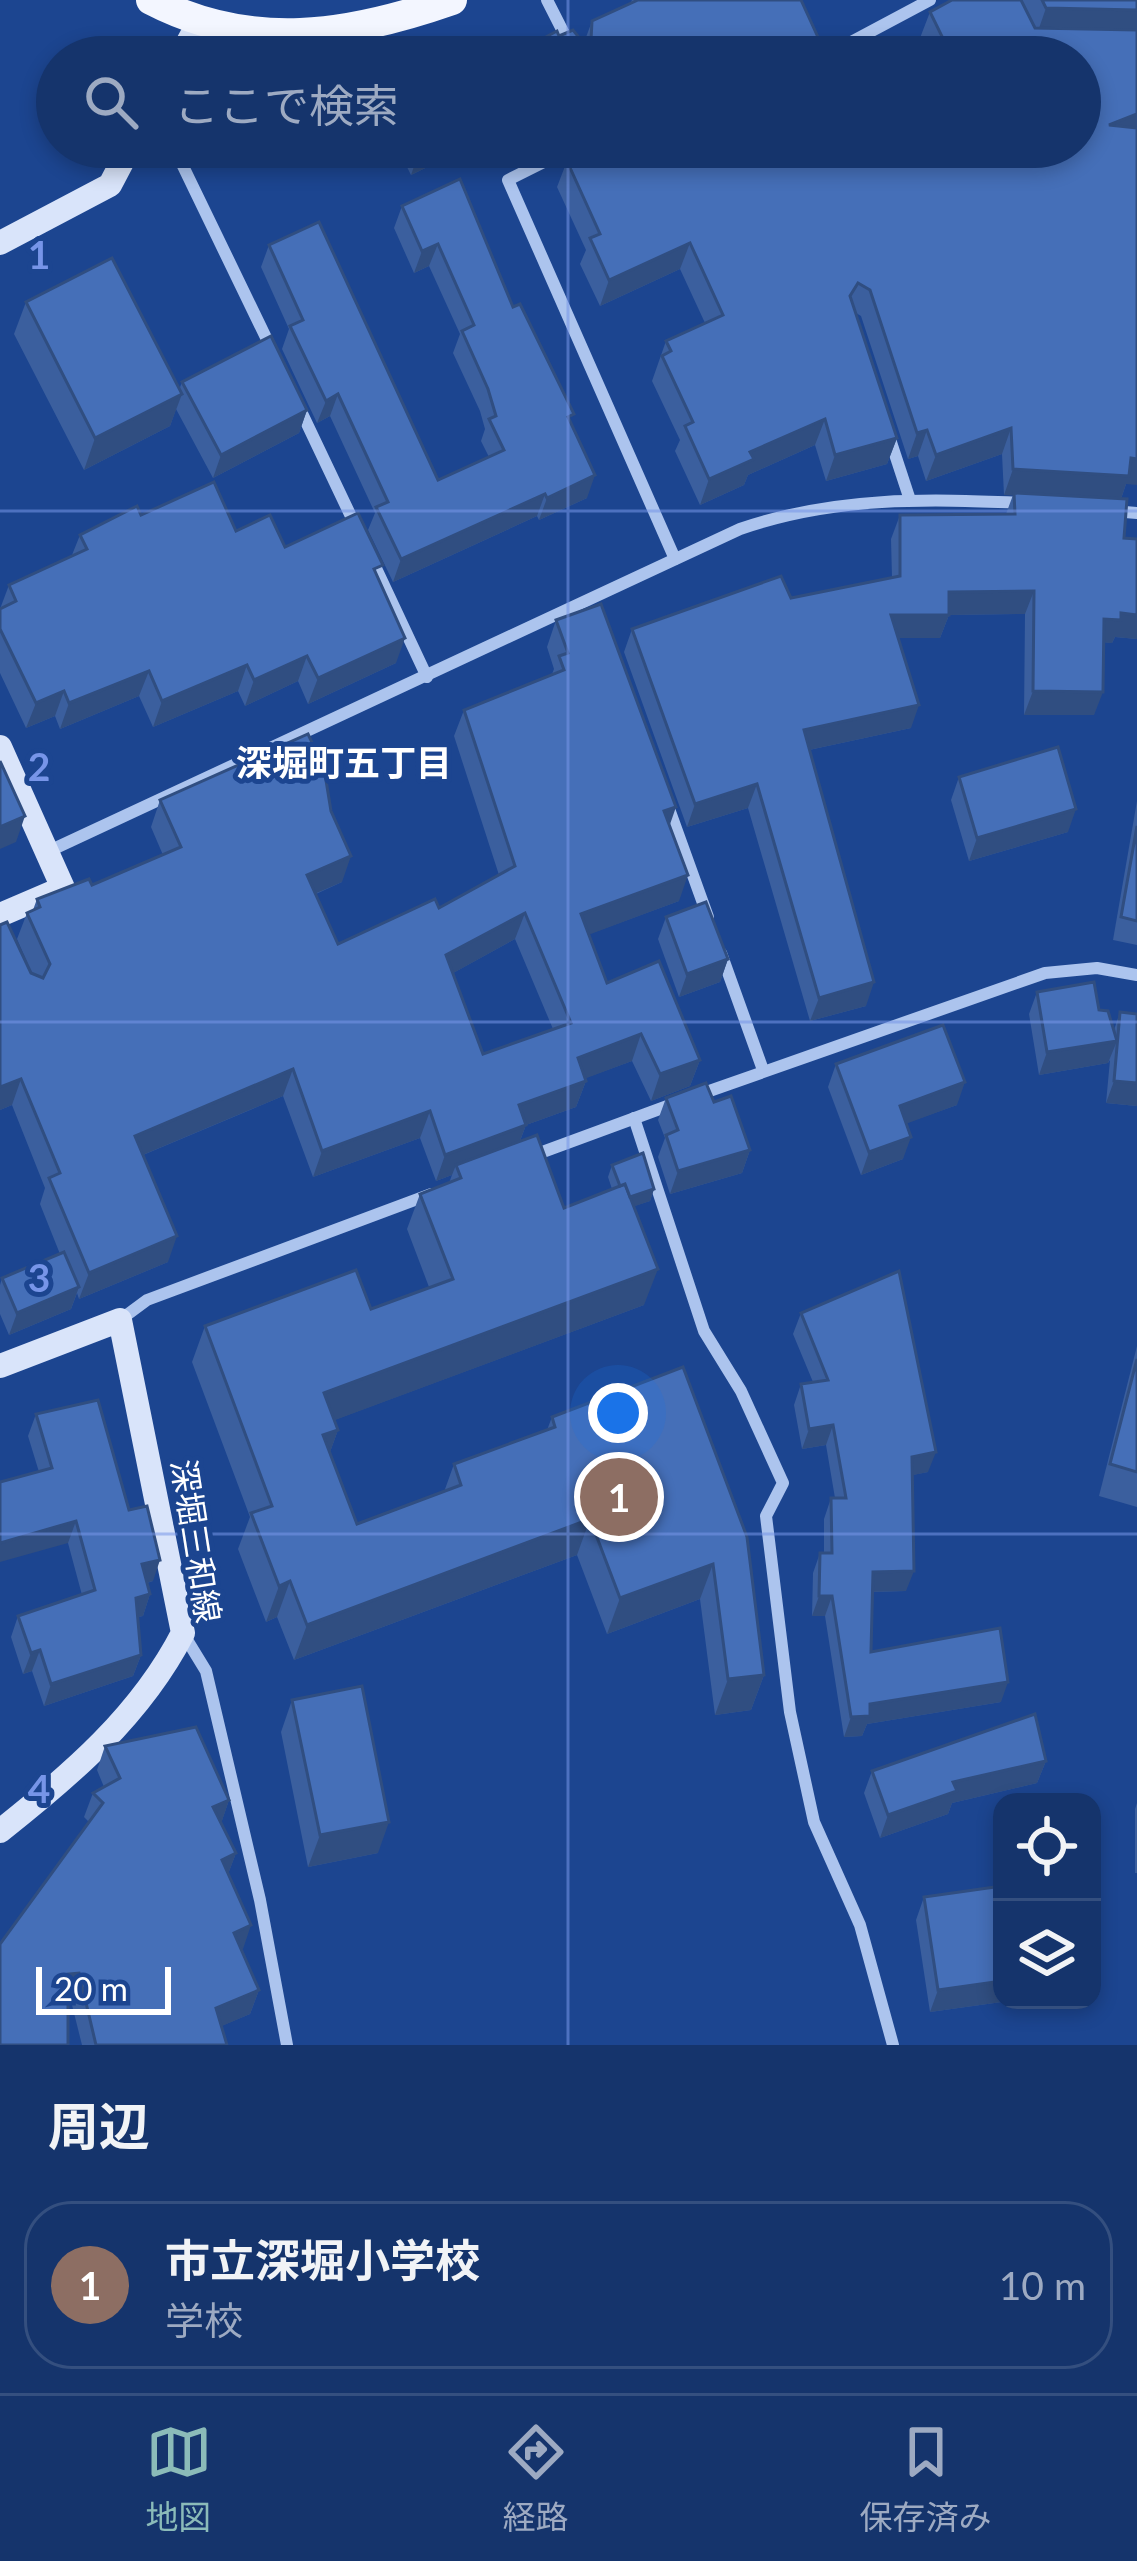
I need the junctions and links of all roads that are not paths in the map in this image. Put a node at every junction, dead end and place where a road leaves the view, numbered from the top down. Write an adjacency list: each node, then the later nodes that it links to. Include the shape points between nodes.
1 (151, 0): 5 (main road)
2 (452, 0): 5 (main road, via 346,32 293,36)
3 (548, 0): 7 (street)
4 (930, 0): 8 (street)
5 (199, 22): 6 (main road)
6 (191, 36)
7 (566, 36)
8 (862, 36)
9 (119, 168): 12 (main road, via 110,185)
10 (184, 168): 13 (street)
11 (532, 168): 20 (street, via 508,180)
12 (0, 242)
13 (284, 375)
14 (295, 397): 23 (street)
15 (881, 409): 16 (street)
16 (910, 500): 17 (street); 20 (street, via 802,508)
17 (1047, 505)
18 (1092, 509): 19 (street)
19 (1137, 513)
20 (675, 559): 21 (street)
21 (593, 598): 22 (street); 23 (street)
22 (601, 620)
23 (427, 677): 26 (street)
24 (0, 747): 26 (main road)
25 (666, 800): 29 (street)
26 (47, 852): 27 (main road, via 63,888)
27 (0, 915)
28 (1137, 975): 29 (street, via 1097,968 1045,974)
29 (763, 1070): 30 (street)
30 (634, 1118): 31 (street); 38 (street, via 704,1331 783,1483 766,1516 790,1712 814,1822 860,1925)
31 (523, 1160)
32 (457, 1184): 33 (street, via 147,1300)
33 (120, 1320): 34 (main road); 35 (main road, 深堀三和線)
34 (0, 1366)
35 (183, 1634): 36 (main road, 深堀三和線, via 101,1744); 37 (street, via 206,1671)
36 (0, 1831)
37 (287, 2045)
38 (893, 2045)

